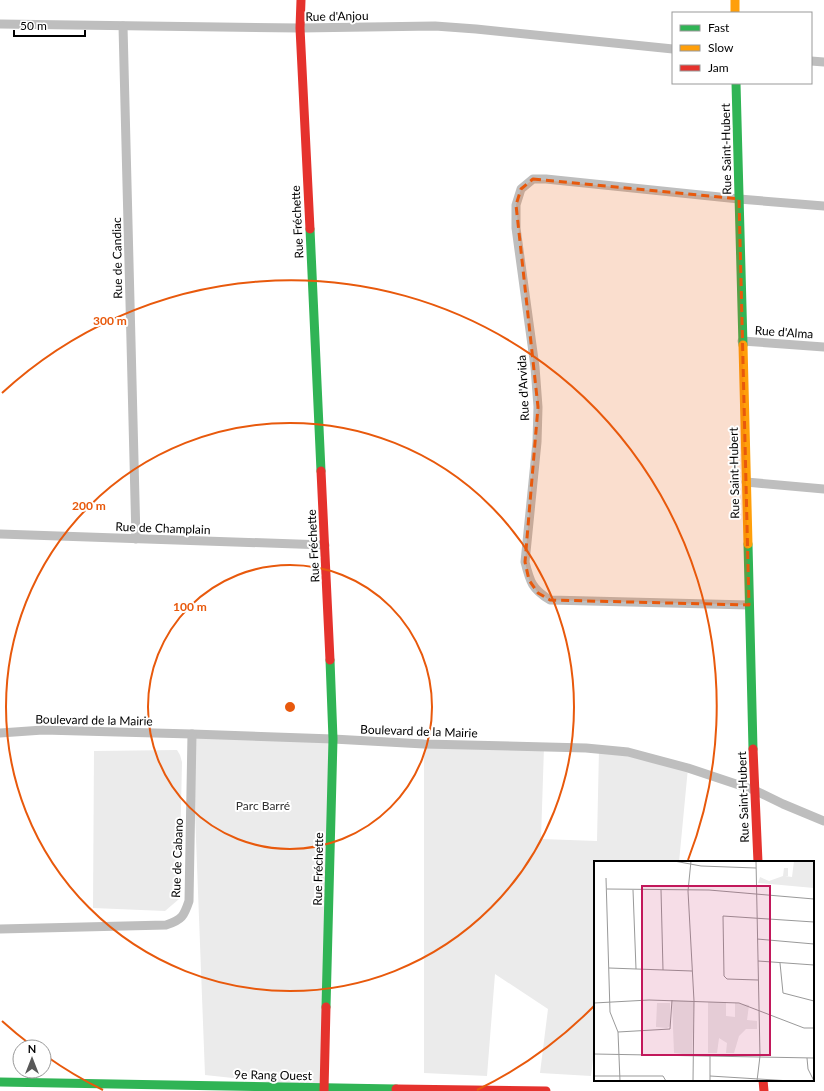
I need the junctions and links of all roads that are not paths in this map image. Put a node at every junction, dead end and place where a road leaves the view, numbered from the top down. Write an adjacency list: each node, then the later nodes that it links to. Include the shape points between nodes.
1 (300, 0): 6 (street, Rue Fréchette)
2 (735, 0): 3 (street)
3 (735, 12)
4 (0, 24): 5 (street, Rue d'Anjou)
5 (123, 26): 6 (street, Rue d'Anjou); 18 (street, Rue de Candiac)
6 (300, 28): 7 (street, Rue d'Anjou, via 435,26); 19 (street, Rue Fréchette)
7 (672, 49)
8 (812, 61): 9 (street)
9 (824, 62)
10 (736, 84): 11 (street, Rue Saint-Hubert)
11 (739, 199): 12 (street, Rue d'Arvida); 13 (street, Rue Saint-Hubert); 20 (street, Rue d'Arvida, via 533,179 521,190 516,205 516,228 538,407 525,562 529,580 538,593 550,600)
12 (824, 206)
13 (742, 341): 14 (street, Rue d'Alma); 15 (street, Rue Saint-Hubert)
14 (824, 348)
15 (746, 482): 16 (street); 20 (street, Rue Saint-Hubert)
16 (824, 489)
17 (0, 534): 18 (street, Rue de Champlain)
18 (136, 539): 19 (street, Rue de Champlain)
19 (325, 545): 23 (street, Rue Fréchette)
20 (749, 605): 24 (street, Rue Saint-Hubert)
21 (0, 733): 22 (street, Boulevard de la Mairie, via 43,730)
22 (192, 734): 23 (street, Boulevard de la Mairie); 27 (street, Rue de Cabano, via 189,901 178,922 166,926)
23 (333, 739): 24 (street, Boulevard de la Mairie, via 586,748 628,752 688,768); 30 (street, Rue Fréchette)
24 (754, 790): 25 (street, Boulevard de la Mairie); 26 (street, Rue Saint-Hubert)
25 (824, 821)
26 (758, 861)
27 (0, 929)
28 (763, 1081): 33 (street)
29 (0, 1082): 30 (street, 9e Rang Ouest)
30 (324, 1089): 31 (street, 9e Rang Ouest)
31 (438, 1090): 32 (street, 9e Rang Ouest)
32 (546, 1091)
33 (764, 1091)

